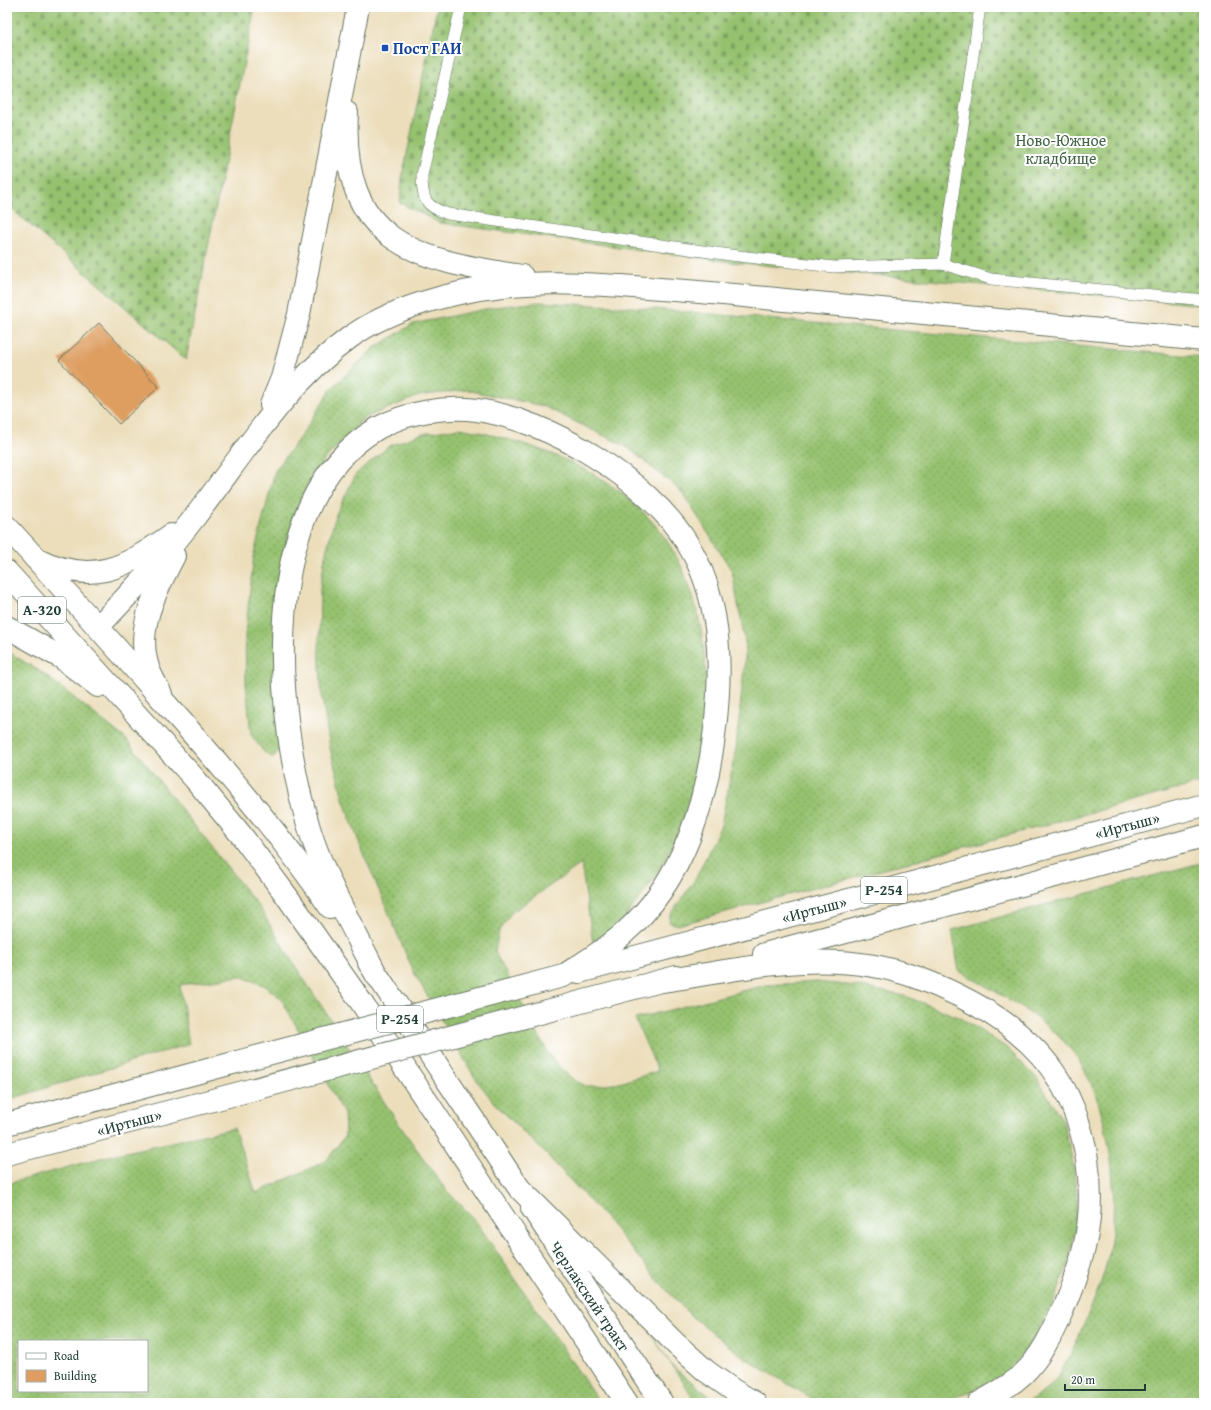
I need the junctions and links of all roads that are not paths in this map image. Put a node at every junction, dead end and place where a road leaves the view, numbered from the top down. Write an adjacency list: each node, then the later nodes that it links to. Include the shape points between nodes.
1 (358, 7): 4 (main road)
2 (461, 7): 5 (lane, via 422,175 422,193 432,208 448,214 563,232 827,266)
3 (980, 7): 5 (lane)
4 (350, 46): 6 (main road, via 347,122 352,178 358,198 367,214 398,242 447,262); 9 (main road, via 290,352)
5 (944, 264): 7 (lane, via 991,279)
6 (577, 284): 8 (main road, via 698,291); 9 (main road, via 507,285 476,289 410,307 352,336 299,381)
7 (1204, 300)
8 (1204, 340)
9 (264, 423): 10 (main road)
10 (192, 521): 12 (main road, via 128,563 111,569 75,571 56,568); 14 (main road, via 155,566); 17 (main road, via 158,586 144,632 144,653 149,670)
11 (7, 527): 12 (main road, А-320)
12 (35, 558): 14 (main road, А-320)
13 (7, 572): 16 (main road, А-320)
14 (99, 626): 16 (main road); 17 (main road)
15 (7, 627): 18 (main road, via 62,658)
16 (77, 647): 18 (main road, А-320)
17 (167, 704): 21 (main road, via 268,821)
18 (143, 722): 29 (main road, via 195,779 286,895 357,996)
19 (1204, 805): 22 (main road, «Иртыш» / Р-254)
20 (1204, 836): 23 (main road, «Иртыш» / Р-254)
21 (378, 976): 22 (main road, via 327,875 311,832 298,785 286,715 283,672 284,619 289,579 303,522 327,476 344,455 380,427 407,416 451,409 476,410 508,417 543,430 608,465 637,486 668,517 688,544 709,594 715,622 719,664 715,732 702,801 690,837 662,891 645,913 621,936); 28 (main road)
22 (564, 976): 24 (main road, «Иртыш» / Р-254, bridge)
23 (662, 981): 25 (main road, «Иртыш» / Р-254, bridge); 32 (main road, via 816,960 881,967 916,977 988,1011 1018,1033 1041,1055 1059,1080 1073,1109 1084,1143 1089,1179 1084,1246 1077,1274 1065,1304 1042,1349 1024,1373)
24 (7, 1124)
25 (37, 1146): 26 (main road, «Иртыш» / Р-254); 27 (main road)
26 (7, 1154)
27 (7, 1158)
28 (519, 1188): 30 (main road, Черлакский тракт); 31 (main road, via 676,1344 706,1371)
29 (627, 1403)
30 (662, 1403)
31 (755, 1403)
32 (979, 1403)

